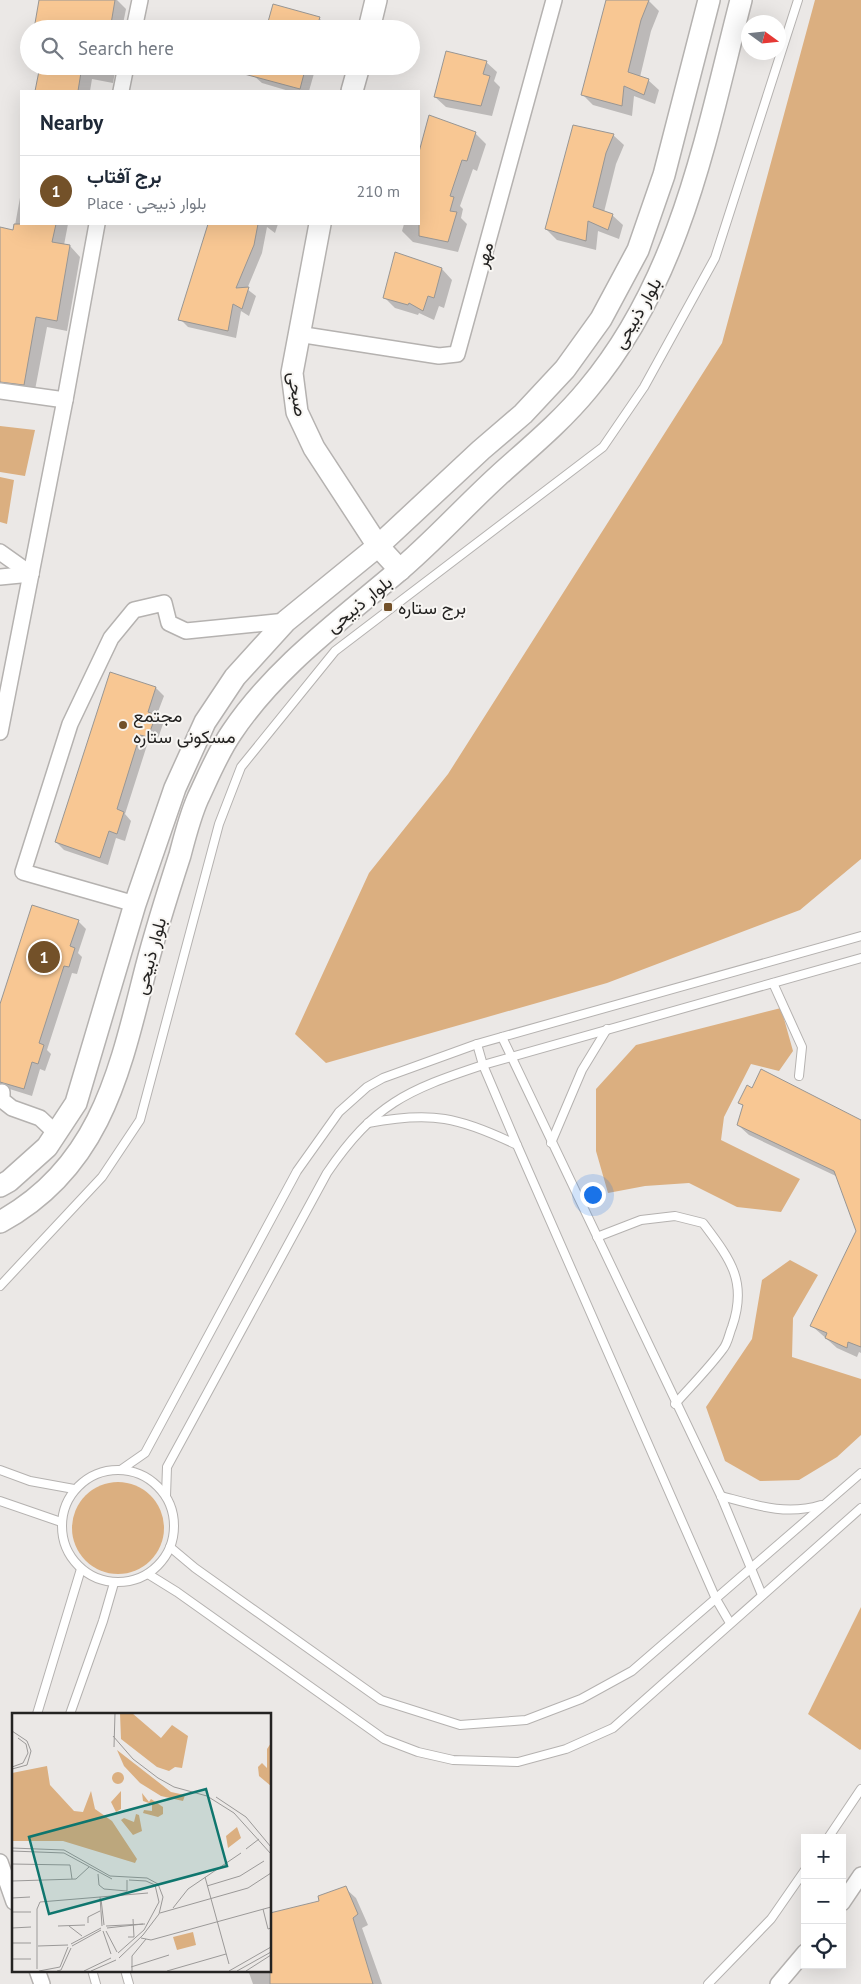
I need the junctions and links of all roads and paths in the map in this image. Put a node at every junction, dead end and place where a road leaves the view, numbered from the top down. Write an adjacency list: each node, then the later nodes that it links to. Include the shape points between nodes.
1 (140, 0): 7 (street)
2 (376, 0): 8 (main road)
3 (554, 0): 15 (street, مهر, via 457,354 438,356)
4 (709, 0): 18 (main road, بلوار ذبیحی, via 664,176 638,250 601,319 565,369 523,414)
5 (741, 0): 20 (main road, بلوار ذبیحی, via 693,184 666,263 627,336 589,388 544,436)
6 (798, 0): 43 (lane, via 715,258 644,387 603,447 336,651 241,767 219,824 140,1120 102,1177)
7 (136, 20)
8 (371, 20)
9 (124, 75): 11 (street)
10 (356, 75): 12 (main road)
11 (121, 90)
12 (352, 90)
13 (97, 225): 17 (street)
14 (320, 225): 15 (main road, صبحی)
15 (298, 334): 18 (main road, صبحی, via 292,373 297,412 314,448)
16 (0, 391): 17 (street)
17 (65, 400): 21 (street)
18 (378, 546): 20 (main road, صبحی); 23 (main road, بلوار ذبیحی)
19 (0, 552): 21 (street)
20 (400, 570): 41 (main road, بلوار ذبیحی, via 308,646 264,690 230,735 196,802 156,931 121,1063 101,1116 71,1164 30,1203)
21 (32, 574): 22 (street); 24 (street)
22 (0, 577)
23 (286, 621): 25 (main road, بلوار ذبیحی, via 235,677 205,722 175,788); 25 (street, via 186,632 169,623 164,604 134,610 111,638 70,724 23,872)
24 (0, 732)
25 (135, 904): 37 (main road, بلوار ذبیحی, via 76,1103)
26 (861, 936): 30 (lane)
27 (861, 958): 28 (lane)
28 (773, 983): 29 (lane); 34 (lane, via 802,1047)
29 (607, 1029): 32 (lane); 38 (lane, via 582,1070)
30 (502, 1037): 31 (lane); 32 (lane)
31 (477, 1044): 33 (lane); 45 (lane, via 384,1078 367,1087 339,1112 297,1171 145,1454)
32 (512, 1057): 33 (lane); 38 (lane)
33 (483, 1065): 36 (lane, via 410,1092 386,1106); 39 (lane)
34 (799, 1076)
35 (2, 1092): 37 (street, via 2,1100 12,1108 40,1118)
36 (368, 1123): 39 (lane, via 405,1116 440,1117 481,1128); 49 (lane, via 348,1143 328,1172 181,1441 167,1467)
37 (56, 1133): 40 (main road, بلوار ذبیحی, via 47,1147)
38 (551, 1143): 42 (lane)
39 (518, 1146): 61 (lane)
40 (0, 1186)
41 (0, 1222)
42 (597, 1237): 44 (lane); 44 (lane, via 642,1220 675,1216 703,1223 730,1264 739,1293 725,1347)
43 (0, 1286)
44 (676, 1404): 50 (lane)
45 (122, 1469): 48 (lane, via 96,1474); 49 (lane, via 139,1473 154,1482)
46 (0, 1470): 48 (lane, via 30,1481)
47 (861, 1473): 52 (lane)
48 (74, 1489): 54 (lane, via 65,1505)
49 (166, 1496): 55 (lane, via 173,1512 174,1530)
50 (721, 1496): 52 (lane, via 777,1509 802,1510); 56 (lane)
51 (0, 1501): 54 (lane)
52 (825, 1504): 56 (lane)
53 (861, 1508): 60 (lane)
54 (61, 1522): 57 (lane, via 63,1540)
55 (170, 1547): 58 (lane); 61 (lane, via 381,1700 460,1725 526,1720 581,1699 632,1671)
56 (751, 1567): 60 (lane); 61 (lane)
57 (81, 1570): 59 (lane, via 96,1579); 63 (lane)
58 (148, 1574): 59 (lane, via 131,1581); 62 (lane, via 384,1739 418,1752 453,1760 518,1762 566,1749 613,1728)
59 (114, 1582): 64 (lane)
60 (762, 1595): 62 (lane)
61 (716, 1599): 62 (lane)
62 (730, 1623)
63 (37, 1713)
64 (70, 1713)
65 (861, 1789): 66 (lane)
66 (831, 1834)
67 (0, 1862): 70 (street)
68 (861, 1875): 71 (street)
69 (801, 1876): 75 (lane, via 771,1918)
70 (12, 1896)
71 (846, 1897)
72 (801, 1957): 76 (street)
73 (38, 1972): 74 (street)
74 (42, 1984)
75 (708, 1984)
76 (778, 1984)

